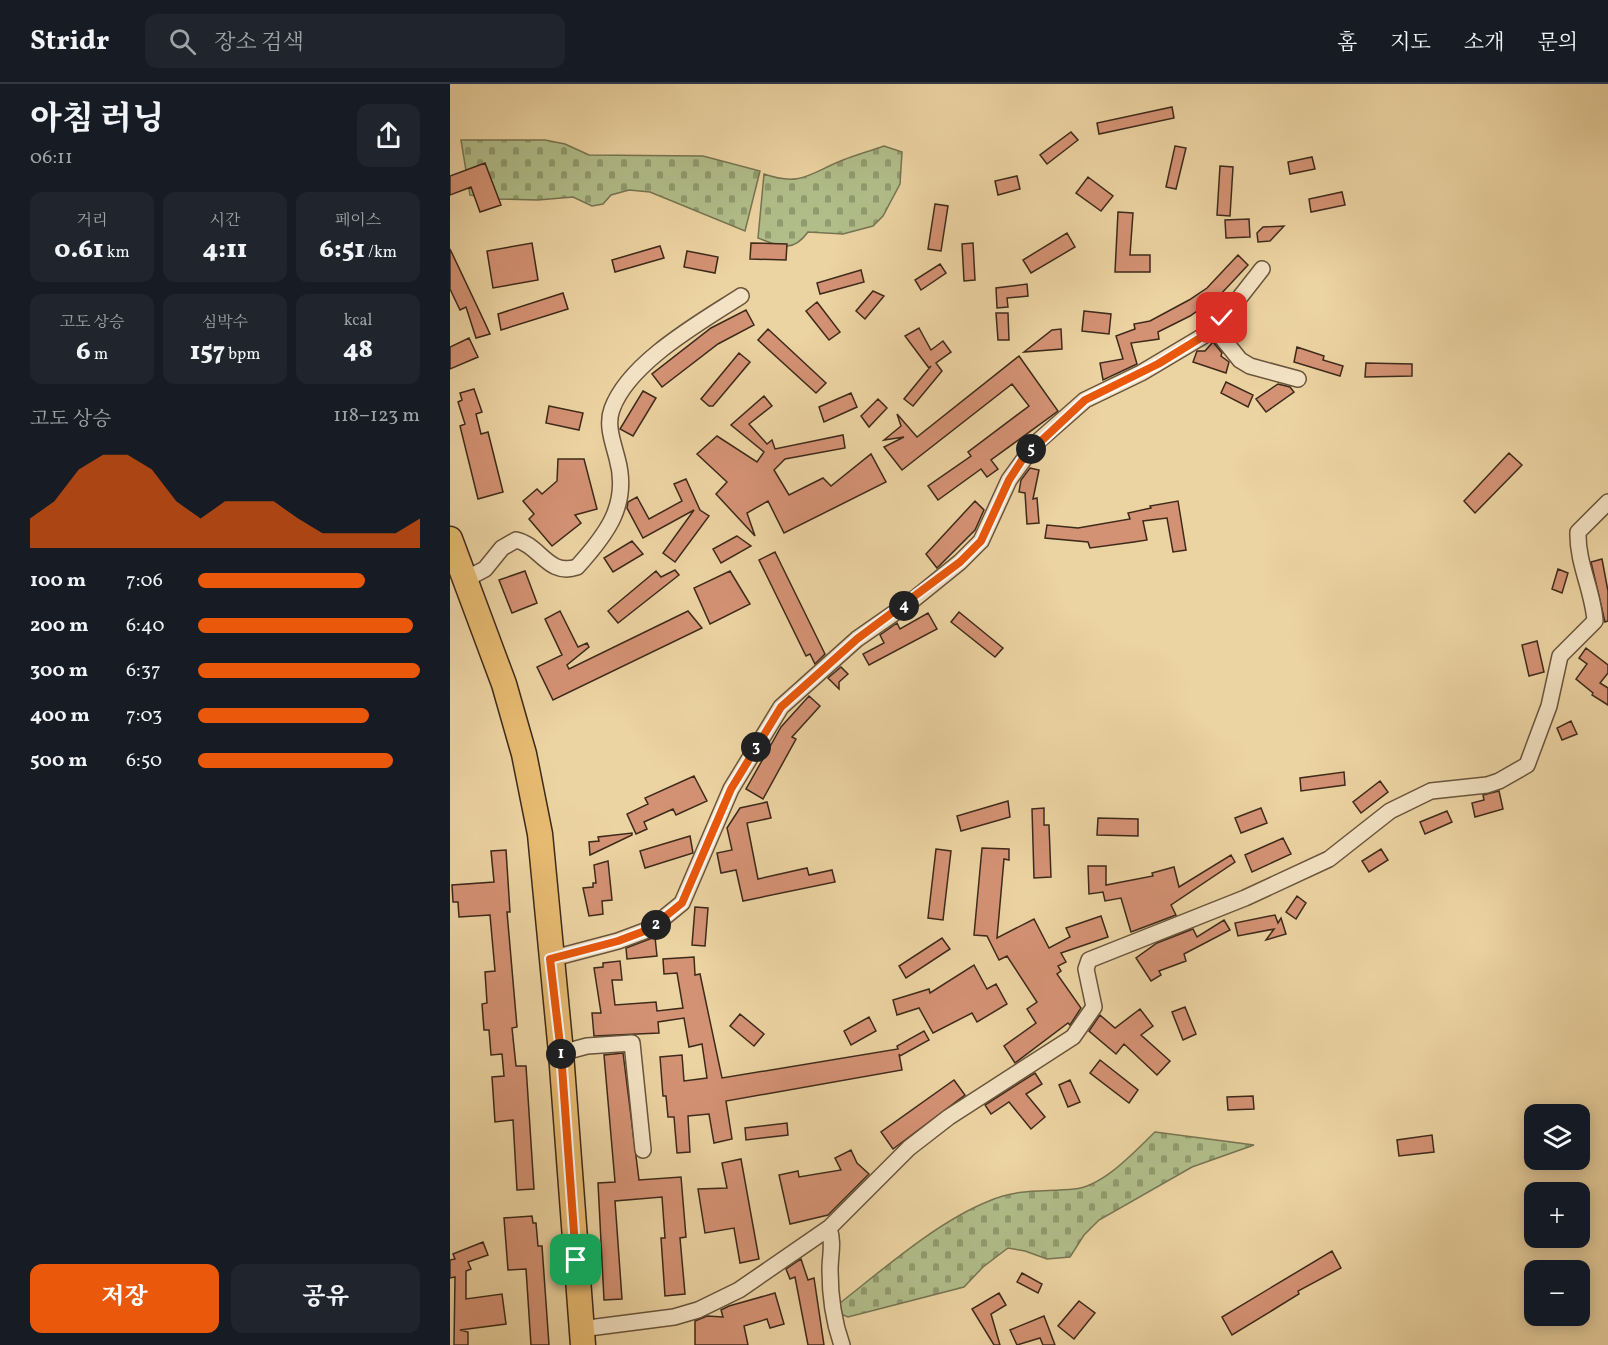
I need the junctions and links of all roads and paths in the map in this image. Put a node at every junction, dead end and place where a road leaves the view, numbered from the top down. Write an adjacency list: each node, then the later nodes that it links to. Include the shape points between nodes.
1 (1262, 269): 3 (street)
2 (741, 296): 7 (street, via 685,333 633,376 621,392 609,424 622,492 608,528 577,567 561,569 551,565 525,542 516,540 502,548 485,569)
3 (1215, 329): 4 (street, via 1240,360); 9 (street, via 1141,373 1085,400 1024,457 981,541 913,600 857,639 781,707 731,789 682,903 650,929)
4 (1298, 379)
5 (1608, 502): 8 (street, via 1578,532 1577,547)
6 (450, 539): 7 (main road)
7 (466, 579): 9 (main road, via 504,684 535,802 546,874)
8 (1602, 625): 12 (street, via 1560,656 1549,706 1527,765 1499,782 1431,790 1390,811 1329,859 1245,898 1089,960 1086,969 1094,1007 1073,1037 973,1100 909,1148)
9 (550, 959): 10 (main road)
10 (561, 1053): 11 (street, via 632,1042); 13 (main road)
11 (643, 1150)
12 (830, 1228): 13 (street, via 739,1290 698,1310); 14 (street, via 831,1303)
13 (582, 1337)
14 (842, 1345)

